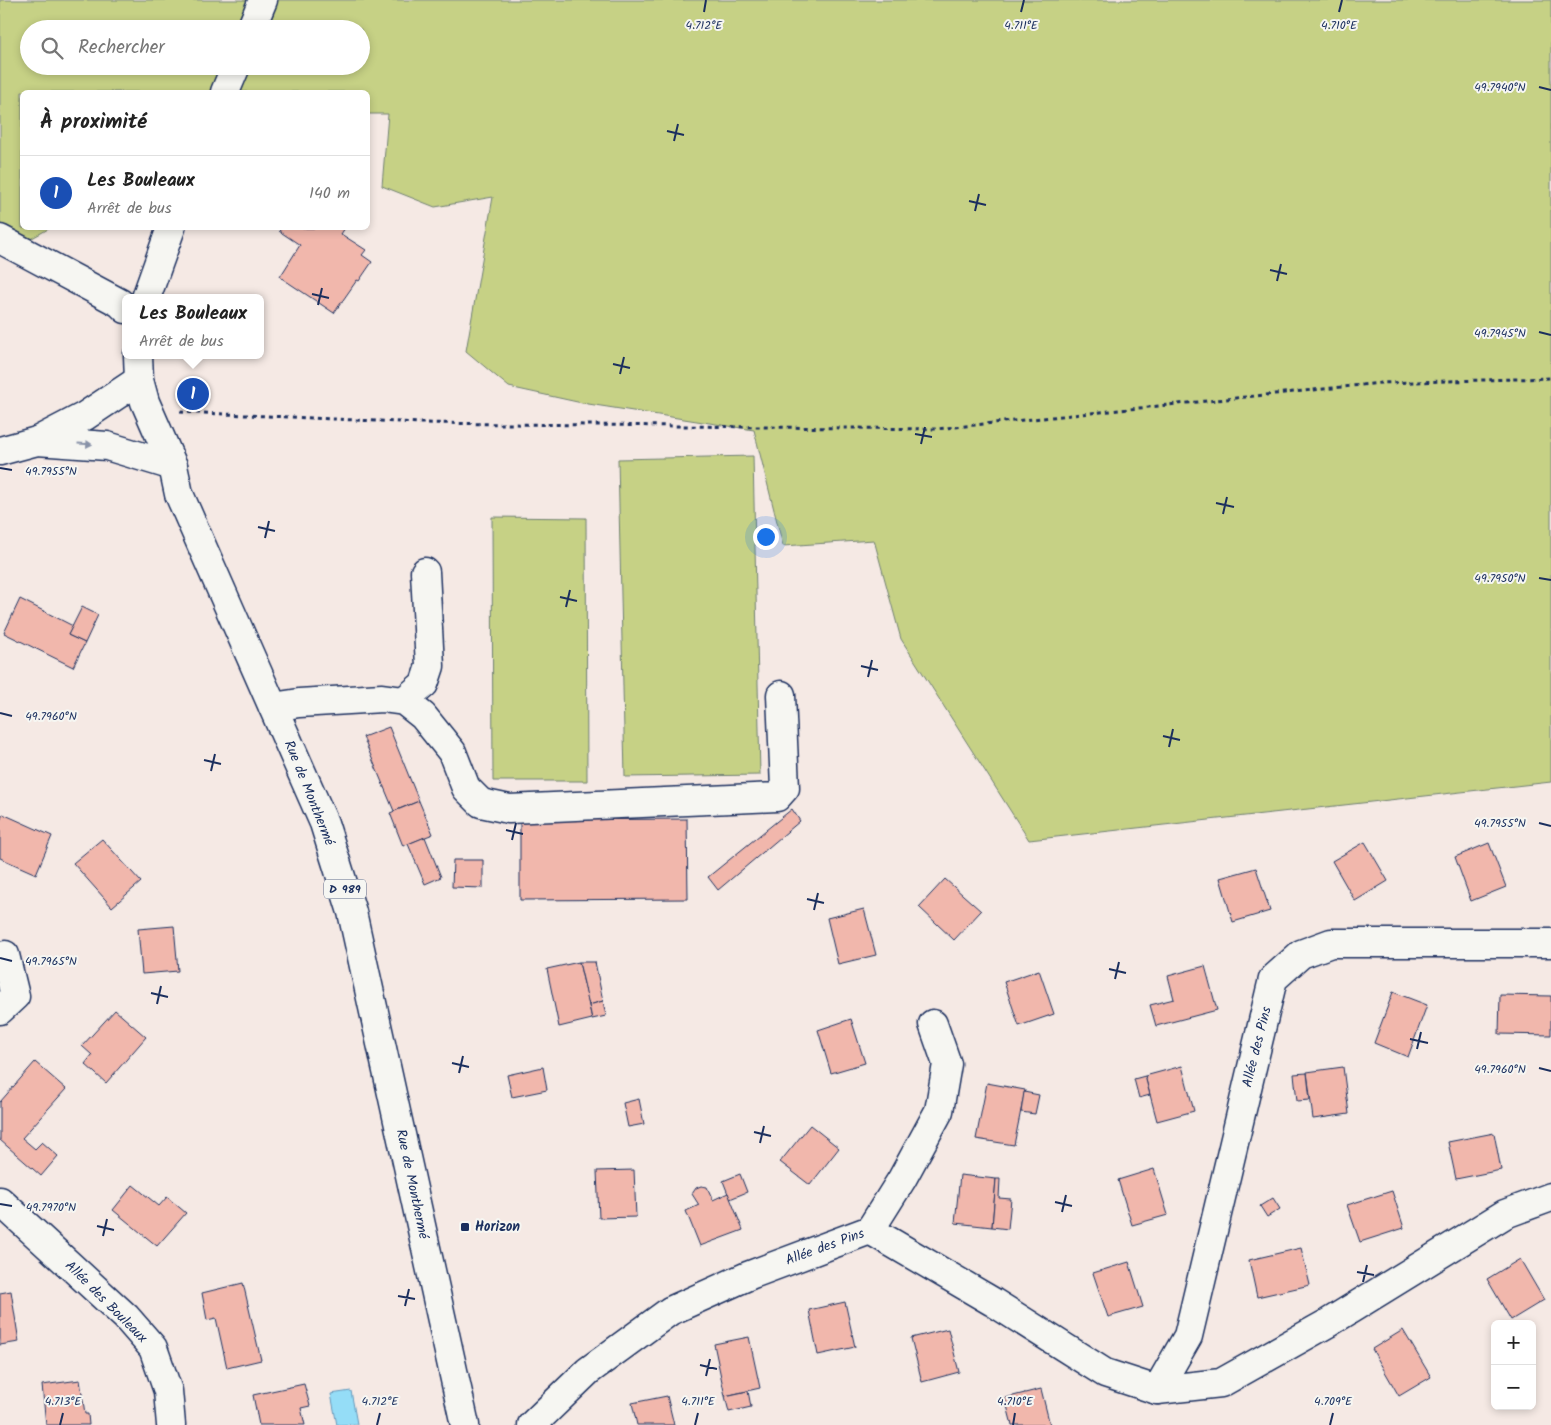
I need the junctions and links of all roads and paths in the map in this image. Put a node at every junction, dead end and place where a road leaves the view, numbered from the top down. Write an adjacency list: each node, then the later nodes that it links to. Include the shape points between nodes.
1 (263, 0): 2 (street)
2 (255, 20)
3 (232, 75): 4 (street)
4 (226, 90)
5 (170, 230): 7 (street)
6 (0, 239): 8 (street)
7 (147, 294)
8 (122, 305)
9 (139, 368): 11 (street, Rue de Monthermé / D 989); 12 (street, via 85,416)
10 (1551, 378): 11 (path, via 1381,382 936,429 421,424)
11 (147, 410): 14 (street, Rue de Monthermé / D 989)
12 (37, 441): 13 (street); 14 (street, one-way to 14, via 107,446)
13 (0, 450)
14 (173, 466): 18 (street, Rue de Monthermé / D 989, via 179,494)
15 (425, 572): 17 (street, via 430,666 424,684)
16 (781, 695): 17 (street, via 786,788 777,797 509,809 481,803 466,788 452,752 423,716)
17 (404, 701): 18 (street, via 382,698)
18 (273, 707): 28 (street, Rue de Monthermé / D 989, via 324,823 352,912)
19 (1551, 943): 26 (street, Allée des Pins, via 1331,943 1301,954 1273,980 1188,1336)
20 (5, 954): 21 (street, via 15,996)
21 (0, 1010)
22 (933, 1024): 25 (street, via 947,1064 939,1111)
23 (1551, 1197): 26 (street, Allée des Pins, via 1505,1214 1328,1323 1220,1383)
24 (0, 1201): 27 (street, Allée des Bouleaux, via 126,1318 153,1348 168,1391)
25 (870, 1230): 26 (street, Allée des Pins, via 1105,1373); 29 (street, Allée des Pins, via 750,1275 670,1311 588,1371)
26 (1157, 1390)
27 (171, 1425)
28 (465, 1425)
29 (532, 1425)

